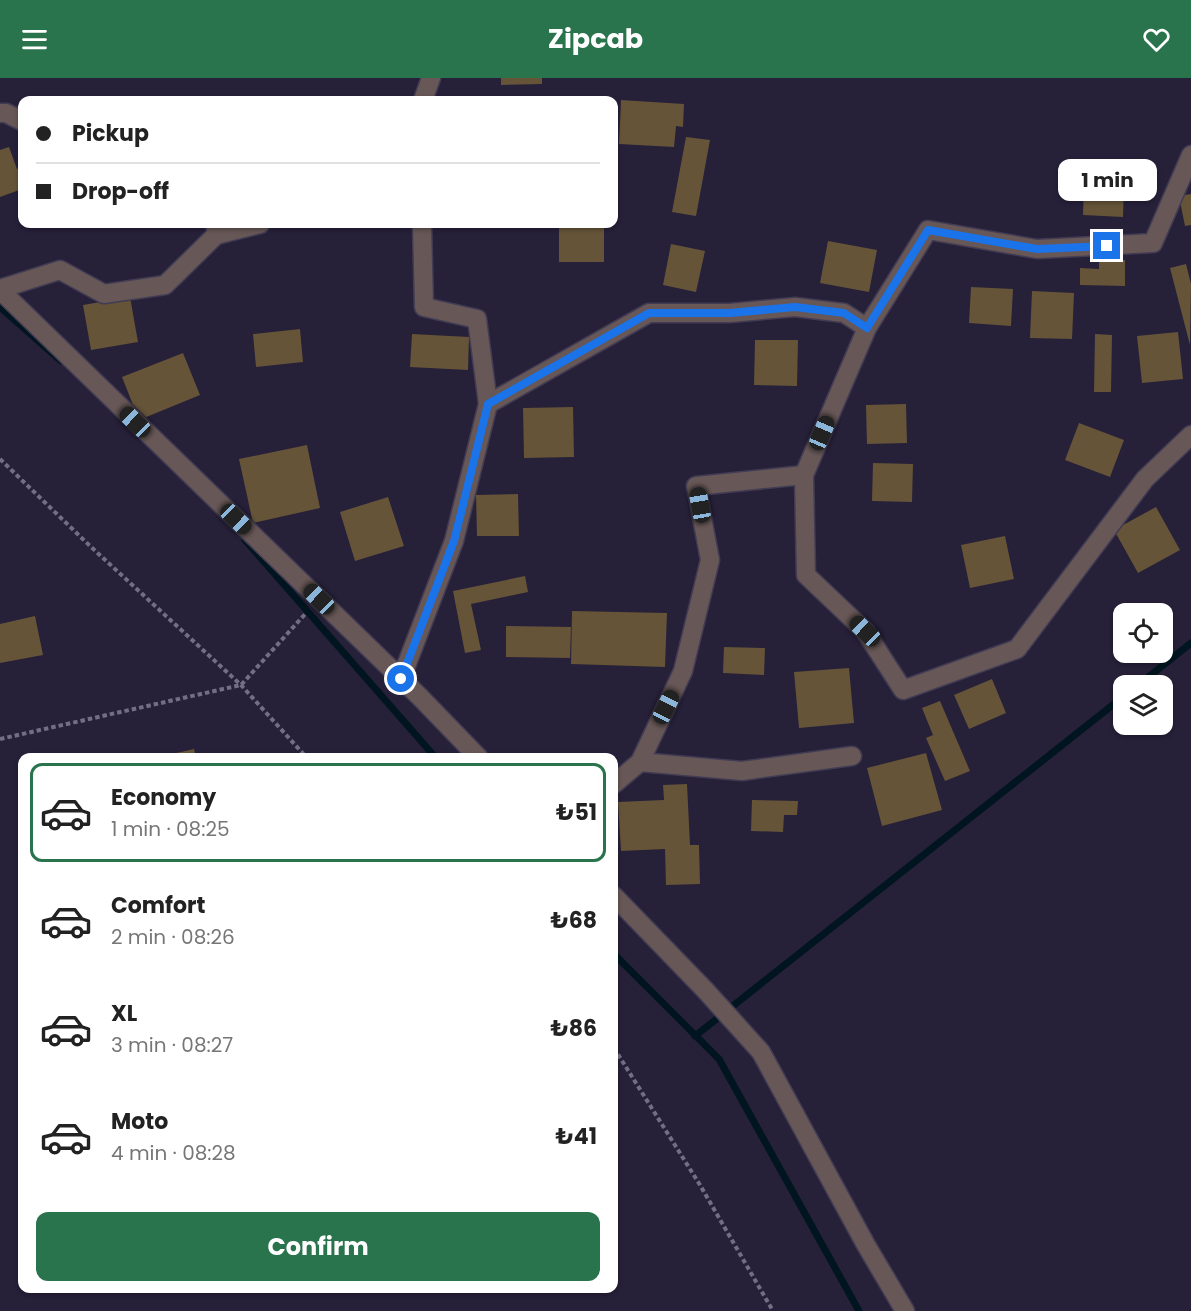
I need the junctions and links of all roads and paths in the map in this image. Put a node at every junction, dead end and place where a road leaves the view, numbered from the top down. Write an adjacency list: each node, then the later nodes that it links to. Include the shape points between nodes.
1 (431, 78): 2 (street)
2 (424, 96)
3 (0, 113): 4 (street)
4 (18, 119)
5 (1191, 155): 9 (street, via 1153,243 1037,249 928,230)
6 (422, 228): 10 (street, via 424,307 477,319)
7 (216, 230): 8 (street, via 165,285 104,294 60,270)
8 (0, 289): 14 (street)
9 (867, 328): 10 (street, via 844,313 795,307 730,313 649,313); 13 (street)
10 (488, 404): 15 (street, via 454,541)
11 (1191, 435): 13 (street, via 1145,479 1017,649 903,690 865,631 806,575)
12 (0, 459): 16 (path)
13 (804, 475): 21 (street, via 696,486 710,560 683,671)
14 (319, 599): 15 (street); 16 (path)
15 (401, 679): 19 (street)
16 (241, 685): 17 (path); 18 (path)
17 (0, 739)
18 (302, 753)
19 (474, 753)
20 (852, 756): 21 (street, via 742,771)
21 (640, 762): 22 (street)
22 (618, 781)
23 (618, 900): 26 (street, via 761,1052)
24 (618, 1054): 25 (path)
25 (773, 1311)
26 (905, 1311)

